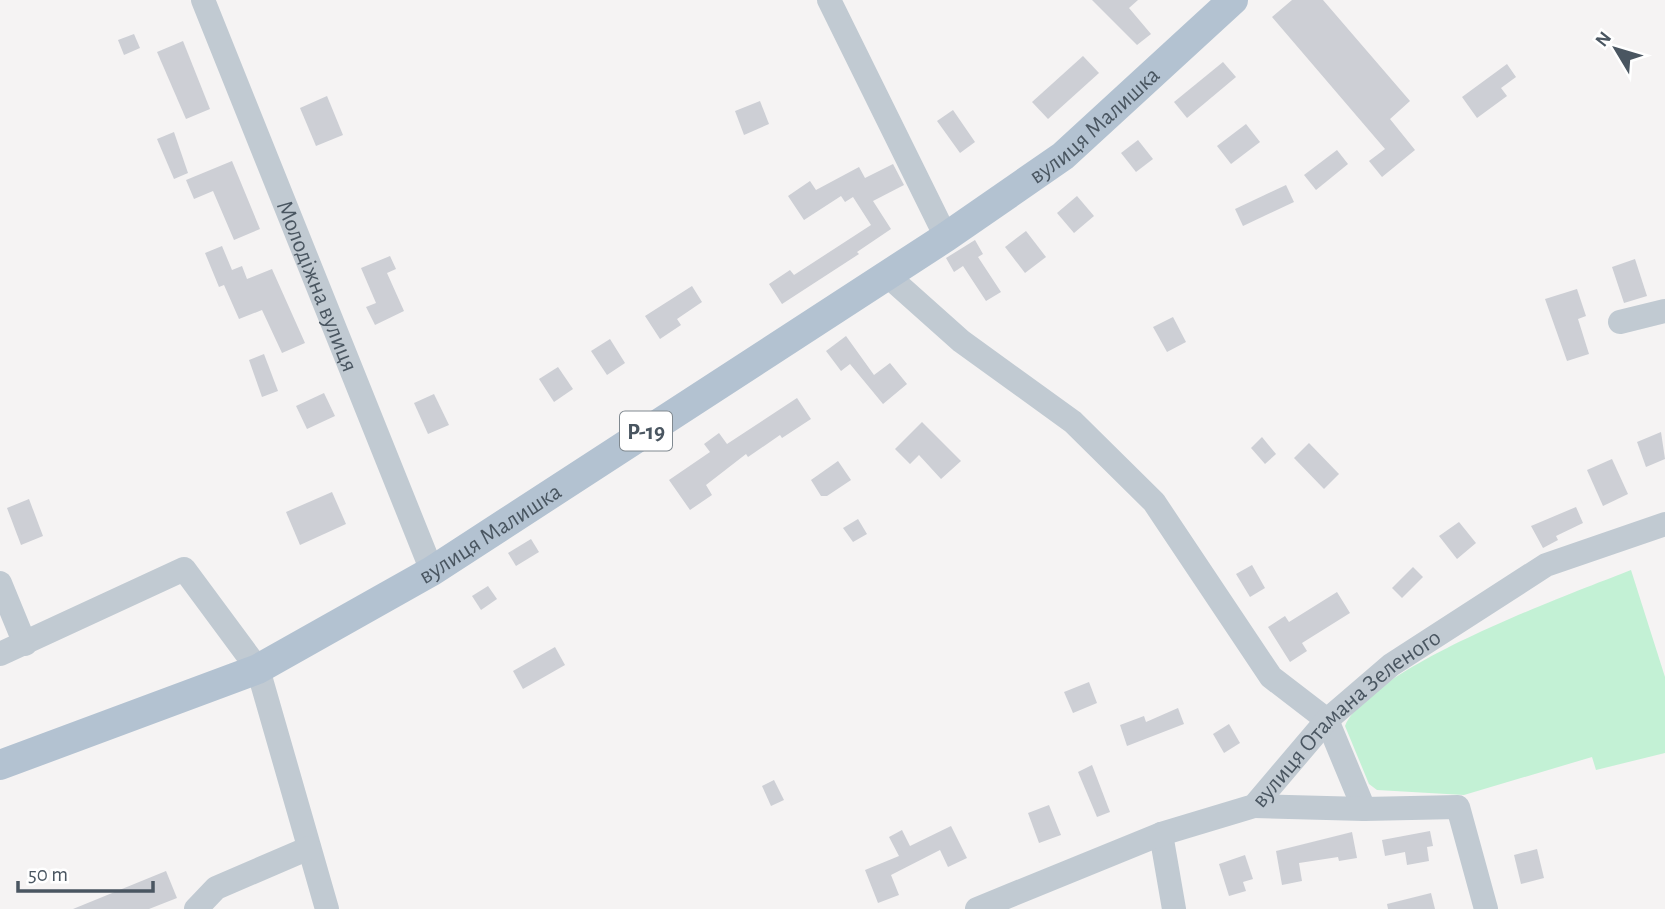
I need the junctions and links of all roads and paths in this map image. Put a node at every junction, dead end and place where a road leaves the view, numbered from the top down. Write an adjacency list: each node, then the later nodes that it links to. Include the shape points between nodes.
1 (203, 0): 9 (street, Молодіжна вулиця)
2 (829, 0): 4 (street)
3 (1233, 0): 4 (main road, вулиця Малишка / Р-19, via 1063,156)
4 (946, 237): 5 (main road, вулиця Малишка / Р-19)
5 (887, 275): 9 (main road, вулиця Малишка / Р-19); 14 (street, via 961,341 1073,422 1154,502 1271,677)
6 (1665, 311): 7 (street)
7 (1620, 322)
8 (1665, 524): 14 (street, вулиця Отамана Зеленого, via 1546,565 1391,665)
9 (432, 571): 13 (main road, вулиця Малишка / Р-19)
10 (0, 583): 11 (street)
11 (25, 644): 12 (street); 13 (street, via 184,569)
12 (0, 654)
13 (258, 669): 15 (main road, вулиця Малишка / Р-19); 19 (street)
14 (1327, 720): 16 (street, вулиця Отамана Зеленого); 17 (street)
15 (0, 765)
16 (1254, 806): 17 (street); 18 (street, вулиця Отамана Зеленого)
17 (1364, 809): 24 (street, via 1458,807)
18 (1161, 834): 22 (street, вулиця Отамана Зеленого); 23 (street)
19 (309, 848): 20 (street, via 216,888); 21 (street)
20 (196, 909)
21 (327, 909)
22 (977, 909)
23 (1174, 909)
24 (1486, 909)

